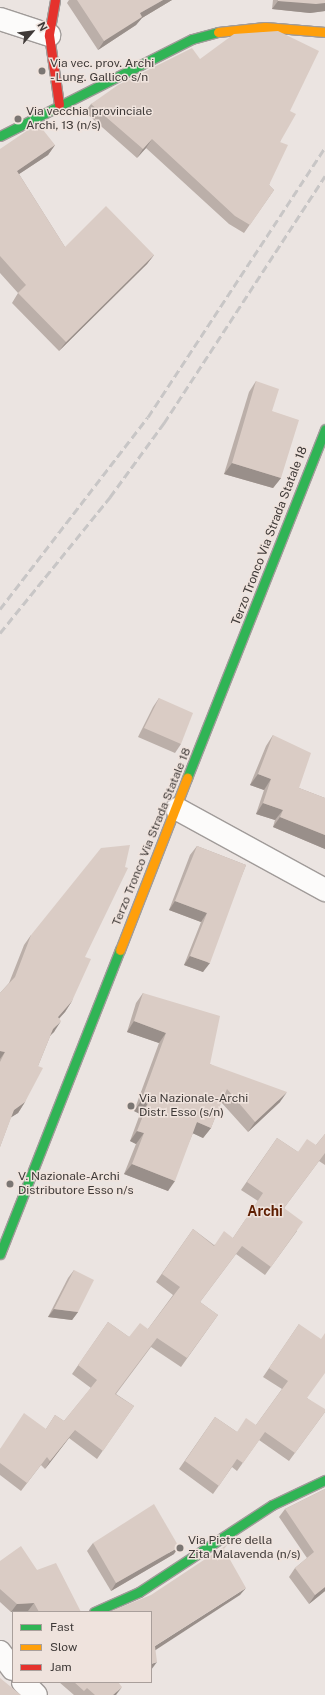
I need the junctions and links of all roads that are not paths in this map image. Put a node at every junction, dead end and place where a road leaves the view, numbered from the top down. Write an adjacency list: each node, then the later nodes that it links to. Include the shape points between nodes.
1 (55, 0): 4 (main road)
2 (0, 19): 4 (street)
3 (325, 32): 5 (main road, via 265,27 220,32 192,39)
4 (49, 35): 5 (main road)
5 (59, 104): 6 (main road)
6 (0, 136)
7 (325, 430): 8 (main road, Terzo Tronco Via Strada Statale 18)
8 (176, 809): 9 (street); 10 (main road, Terzo Tronco Via Strada Statale 18)
9 (325, 890)
10 (0, 1254)
11 (325, 1480): 12 (main road, via 272,1505 139,1592)
12 (96, 1611)
13 (12, 1640): 14 (street)
14 (0, 1644)
15 (0, 1652): 16 (street)
16 (12, 1668)
17 (24, 1683): 18 (street)
18 (36, 1695)

